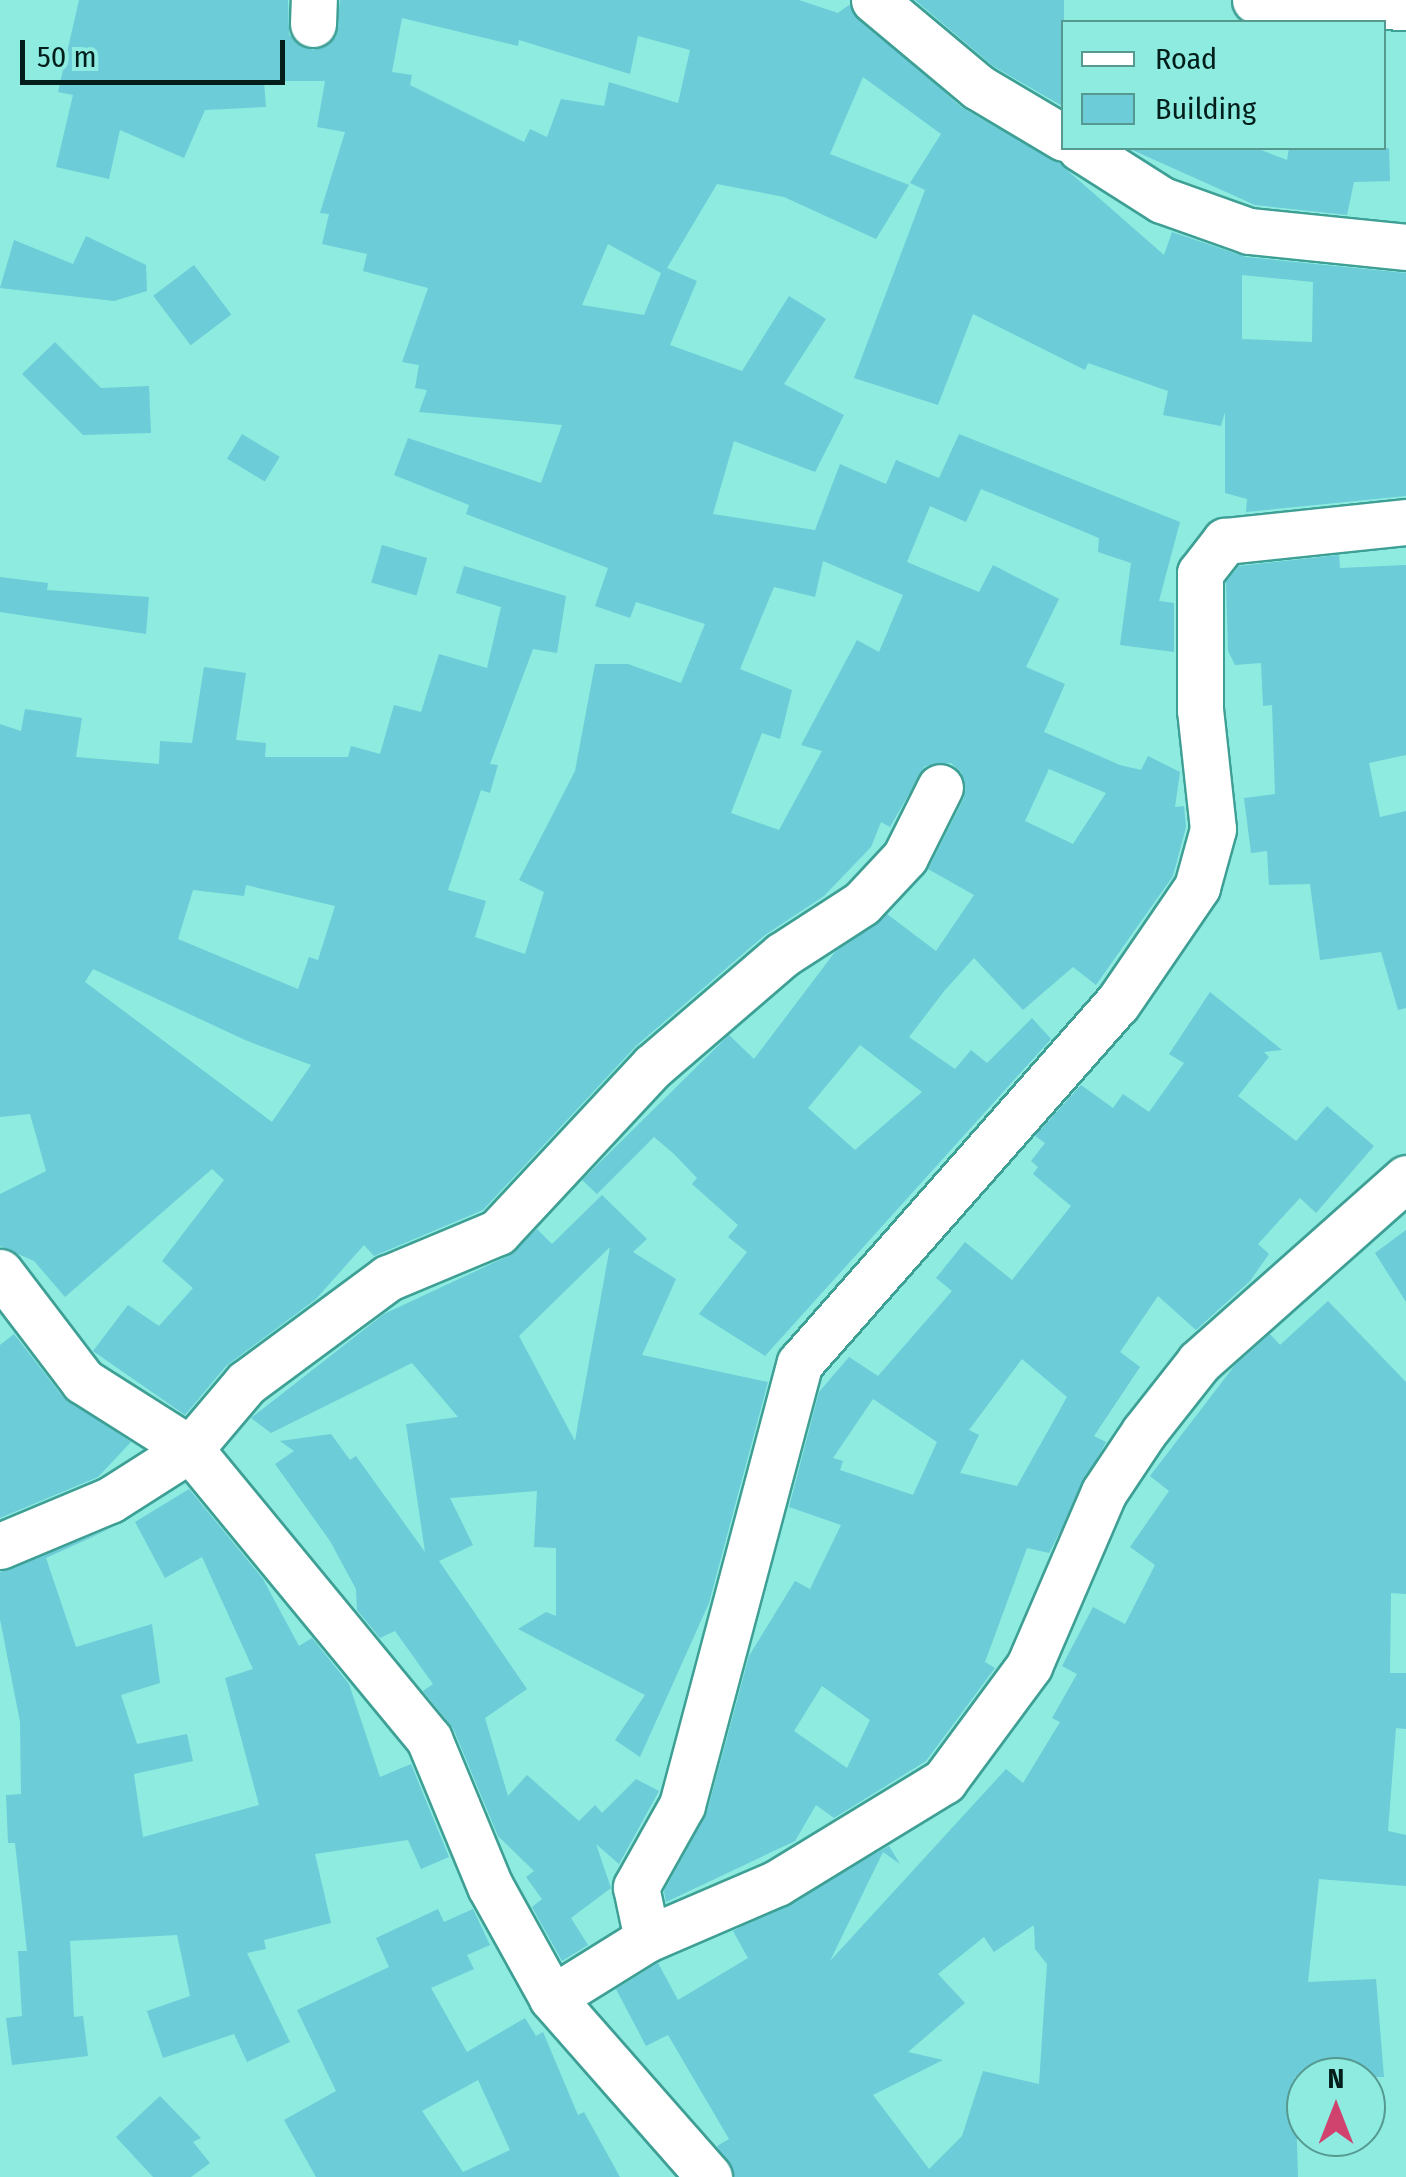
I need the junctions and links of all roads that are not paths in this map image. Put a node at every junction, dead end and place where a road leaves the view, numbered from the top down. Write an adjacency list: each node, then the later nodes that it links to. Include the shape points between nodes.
1 (874, 0): 4 (street, via 978,87)
2 (1254, 0): 3 (street)
3 (1406, 7)
4 (1061, 136)
5 (1083, 150): 6 (street, via 1162,200 1250,232)
6 (1406, 247)
7 (1406, 522): 13 (street, via 1225,542 1200,573 1200,710 1213,829 1197,886 1117,1004 800,1363 682,1806 636,1887)
8 (940, 786): 11 (street, via 905,857 862,903 782,955 653,1066 498,1232 388,1278 246,1383)
9 (1406, 1178): 13 (street, via 1198,1362 1144,1432 1104,1492 1029,1666 944,1781 776,1883)
10 (0, 1272): 11 (street, via 83,1381)
11 (190, 1449): 12 (street, via 93,1509); 14 (street, via 429,1739 490,1886)
12 (0, 1546)
13 (647, 1939): 14 (street)
14 (552, 1998): 15 (street)
15 (708, 2177)

